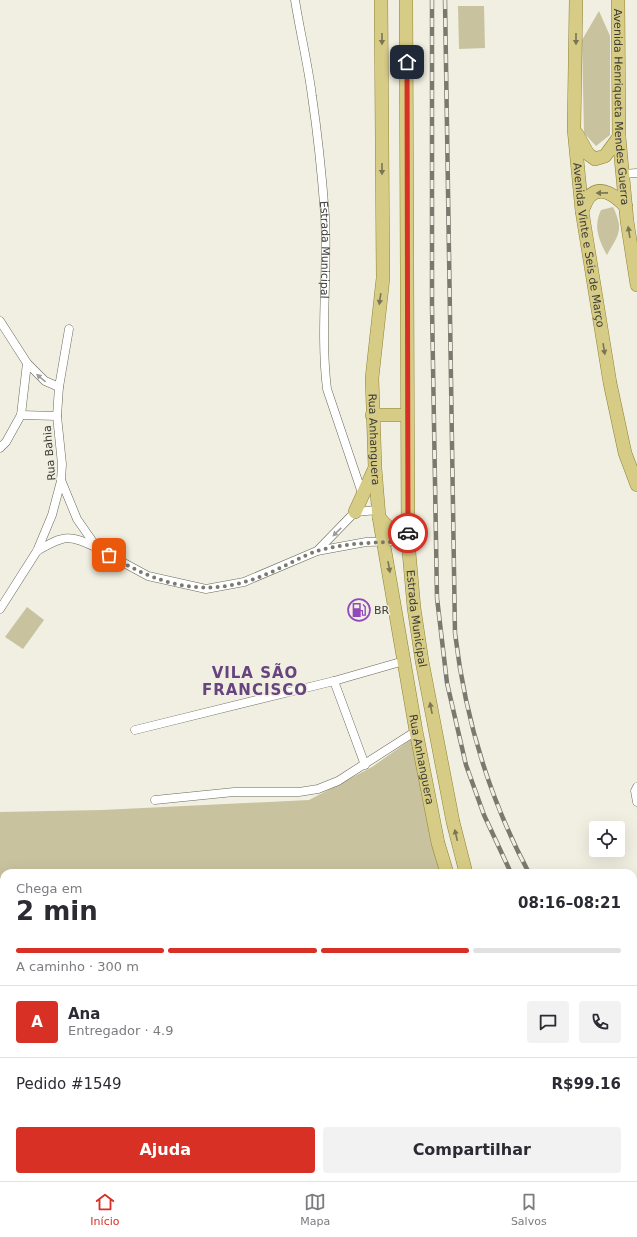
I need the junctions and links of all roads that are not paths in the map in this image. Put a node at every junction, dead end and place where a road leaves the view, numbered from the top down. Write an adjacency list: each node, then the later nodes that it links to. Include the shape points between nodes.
1 (295, 0): 27 (street, Estrada Municipal, via 321,160 325,218 327,389)
2 (381, 0): 19 (main road, Rua Anhanguera, one-way to 19, via 383,278 376,328)
3 (406, 0): 12 (main road, Estrada Municipal)
4 (576, 0): 6 (main road, Avenida Vinte e Seis de Março, one-way to 6)
5 (618, 0): 7 (main road, Avenida Henriqueta Mendes Guerra)
6 (574, 129): 7 (main road, via 588,154 595,158 605,156); 11 (main road, Avenida Vinte e Seis de Março)
7 (619, 137): 9 (main road, Avenida Henriqueta Mendes Guerra)
8 (637, 173): 9 (street)
9 (623, 174): 10 (main road, Avenida Henriqueta Mendes Guerra)
10 (626, 207): 11 (main road, one-way to 11, via 612,194 600,192 590,197); 13 (main road, Avenida Henriqueta Mendes Guerra, one-way to 10)
11 (582, 211): 26 (main road, Avenida Vinte e Seis de Março, one-way to 26, via 610,383 625,453)
12 (406, 273): 20 (main road, via 401,299); 24 (main road, Estrada Municipal)
13 (637, 285)
14 (0, 322): 16 (street)
15 (69, 329): 17 (street, Rua Bahia)
16 (27, 363): 17 (street, one-way to 16, via 45,381); 18 (street)
17 (59, 387): 21 (street, Rua Bahia)
18 (22, 415): 21 (street); 22 (street)
19 (372, 415): 20 (main road); 23 (main road, Rua Anhanguera)
20 (399, 415): 24 (main road, via 401,456)
21 (57, 416): 25 (street, Rua Bahia)
22 (0, 448)
23 (375, 468): 27 (main road); 29 (main road, Rua Anhanguera)
24 (407, 474): 30 (main road, Estrada Municipal)
25 (61, 480): 32 (street, via 52,515); 33 (street, Rua Bahia, via 77,519)
26 (637, 485)
27 (363, 496): 28 (main road)
28 (355, 512): 29 (street); 34 (street, one-way to 34)
29 (379, 514): 30 (main road, via 385,526); 31 (main road, Rua Anhanguera)
30 (408, 536): 31 (street); 45 (main road, Estrada Municipal, one-way to 30, via 453,822 422,661 414,608)
31 (384, 543): 34 (street, via 366,542); 36 (main road, Rua Anhanguera, one-way to 36)
32 (37, 551): 33 (street, via 69,537 80,539); 35 (street)
33 (102, 551): 34 (street, Rua Bahia, via 148,576 206,589 244,582)
34 (317, 551)
35 (0, 609)
36 (404, 661): 37 (street); 39 (main road, Rua Anhanguera)
37 (334, 682): 38 (street); 40 (street)
38 (135, 730)
39 (416, 731): 40 (street); 44 (main road, Rua Anhanguera)
40 (365, 765): 42 (street, via 318,789 234,792)
41 (637, 787): 43 (street)
42 (155, 800)
43 (637, 802)
44 (445, 869)
45 (465, 869)

